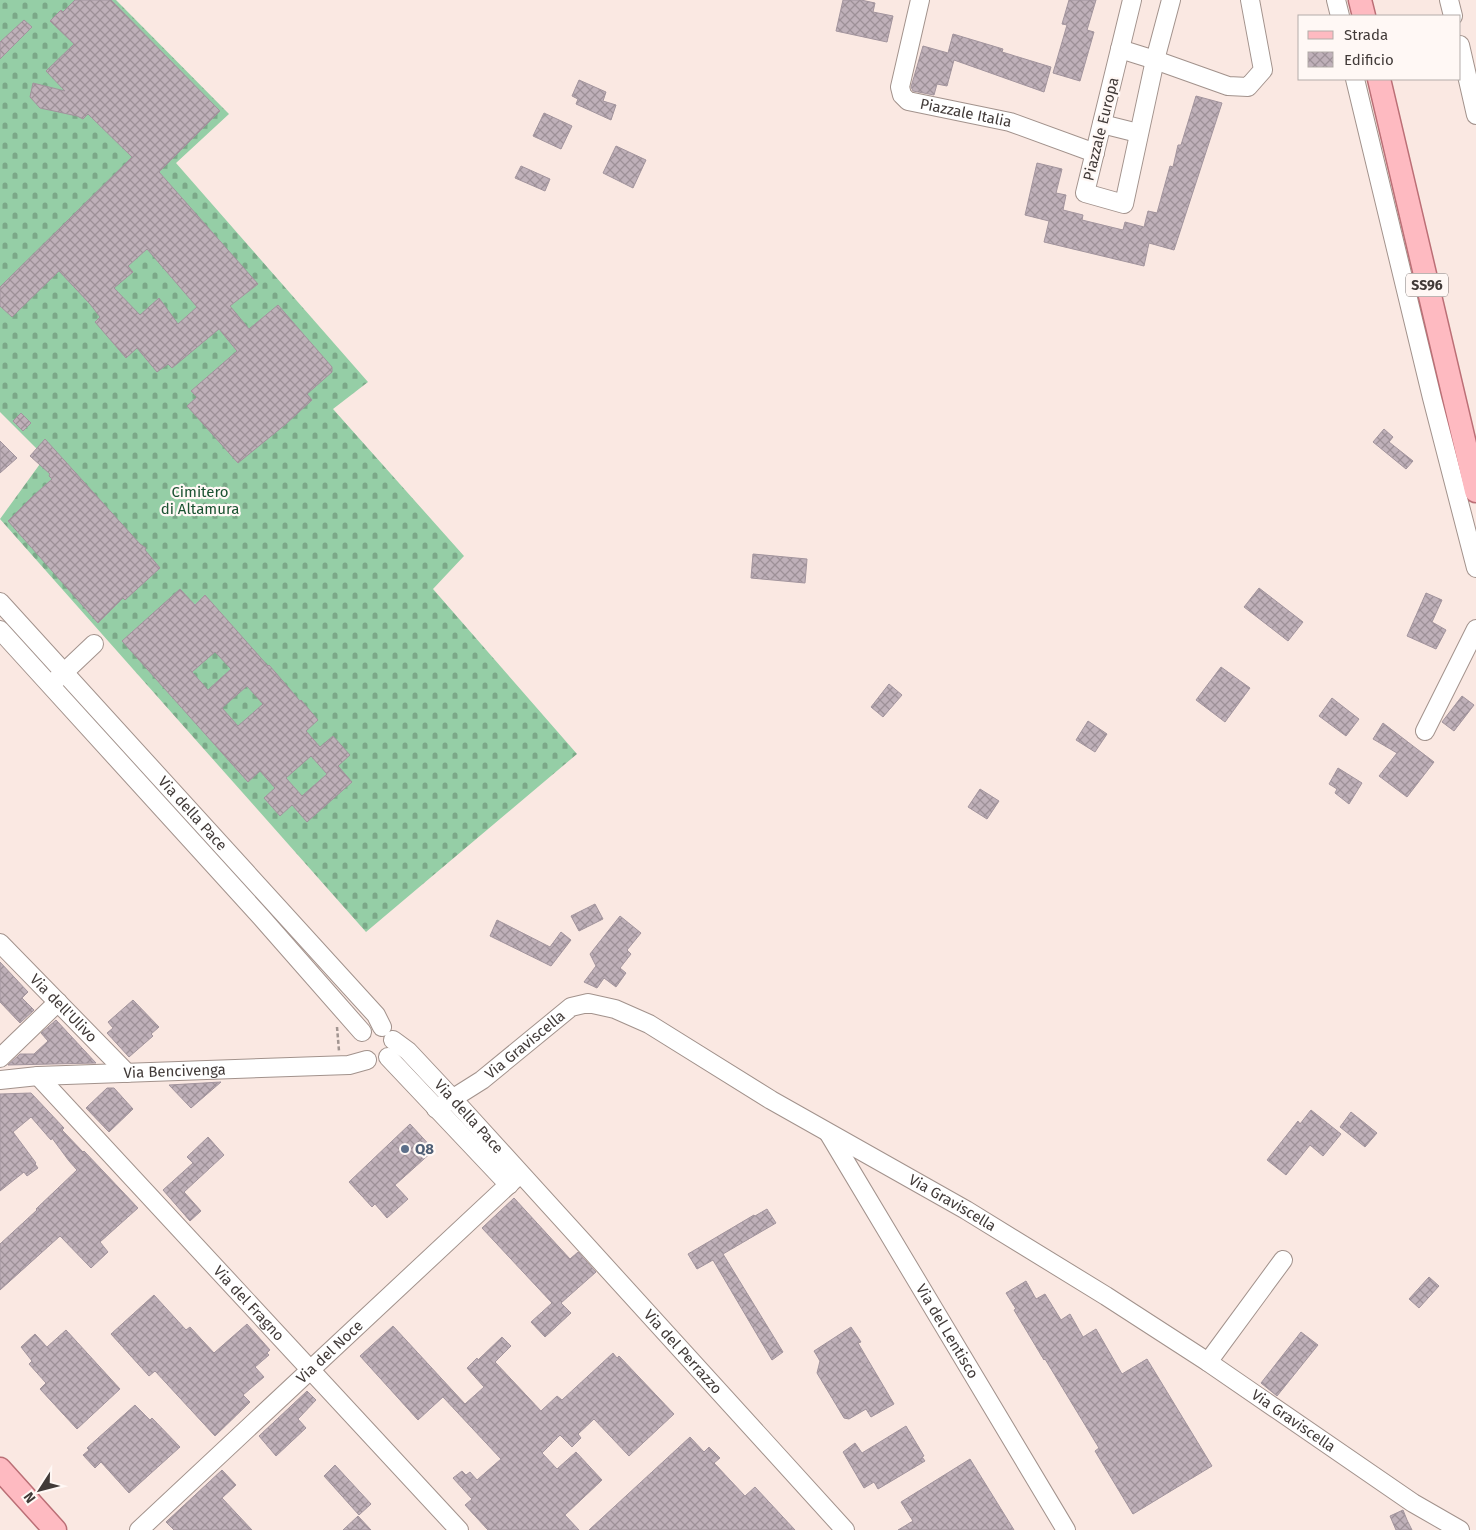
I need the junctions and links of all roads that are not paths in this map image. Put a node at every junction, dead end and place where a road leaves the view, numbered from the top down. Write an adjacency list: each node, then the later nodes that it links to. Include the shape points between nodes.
1 (920, 0): 19 (street, Piazzale Italia, via 900,87 908,101 1010,122)
2 (1132, 0): 11 (street, Piazzale Europa)
3 (1171, 0): 13 (street, Piazzale Europa)
4 (1250, 0): 13 (street, via 1263,70 1248,87 1228,86)
5 (1336, 0): 8 (street)
6 (1360, 0): 9 (main road)
7 (1449, 0): 10 (street)
8 (1340, 15)
9 (1364, 15)
10 (1453, 15)
11 (1120, 49): 13 (street); 17 (street, Piazzale Europa)
12 (1461, 49): 16 (street)
13 (1155, 60): 18 (street, Piazzale Europa)
14 (1355, 80): 21 (street)
15 (1379, 80): 20 (main road, SS96)
16 (1476, 115)
17 (1102, 124): 18 (street); 19 (street, Piazzale Europa)
18 (1138, 133): 19 (street, Piazzale Europa, via 1124,204 1085,193)
19 (1095, 153)
20 (1476, 491)
21 (1476, 568)
22 (0, 602): 26 (street, Via della Pace)
23 (1476, 629): 28 (street)
24 (0, 630): 27 (street, Via della Pace)
25 (94, 644): 26 (street)
26 (64, 672): 27 (street); 32 (street, Via della Pace, via 376,1015)
27 (50, 685): 31 (street, Via della Pace)
28 (1425, 730)
29 (0, 943): 30 (street, Via dell'Ulivo)
30 (58, 1002): 34 (street); 36 (street, Via dell'Ulivo)
31 (362, 1032): 32 (street, via 370,1026); 35 (street, via 357,1045)
32 (387, 1033): 33 (street, via 392,1051); 39 (street, Via della Pace)
33 (388, 1057): 35 (street, via 379,1062); 40 (street, Via della Pace)
34 (0, 1058)
35 (358, 1059): 36 (street, Via Bencivenga)
36 (127, 1073): 37 (street, Via Bencivenga)
37 (38, 1076): 38 (street, Via Bencivenga); 45 (street, Via del Fragno)
38 (0, 1080)
39 (453, 1099): 40 (street, Via Graviscella); 41 (street, Via Graviscella, via 482,1080 567,1010 588,1003 615,1009 649,1024); 42 (street, Via della Pace)
40 (436, 1108): 42 (street, Via della Pace)
41 (828, 1132): 44 (street, Via Graviscella, via 966,1210); 51 (street, Via del Lentisco)
42 (514, 1179): 45 (street, Via del Noce); 50 (street, Via del Perrazzo)
43 (1283, 1260): 44 (street)
44 (1208, 1362): 52 (street, Via Graviscella, via 1413,1503)
45 (310, 1370): 48 (street, Via del Noce); 49 (street, Via del Fragno)
46 (0, 1469): 47 (main road)
47 (56, 1530)
48 (139, 1530)
49 (459, 1530)
50 (845, 1530)
51 (1066, 1530)
52 (1460, 1530)

